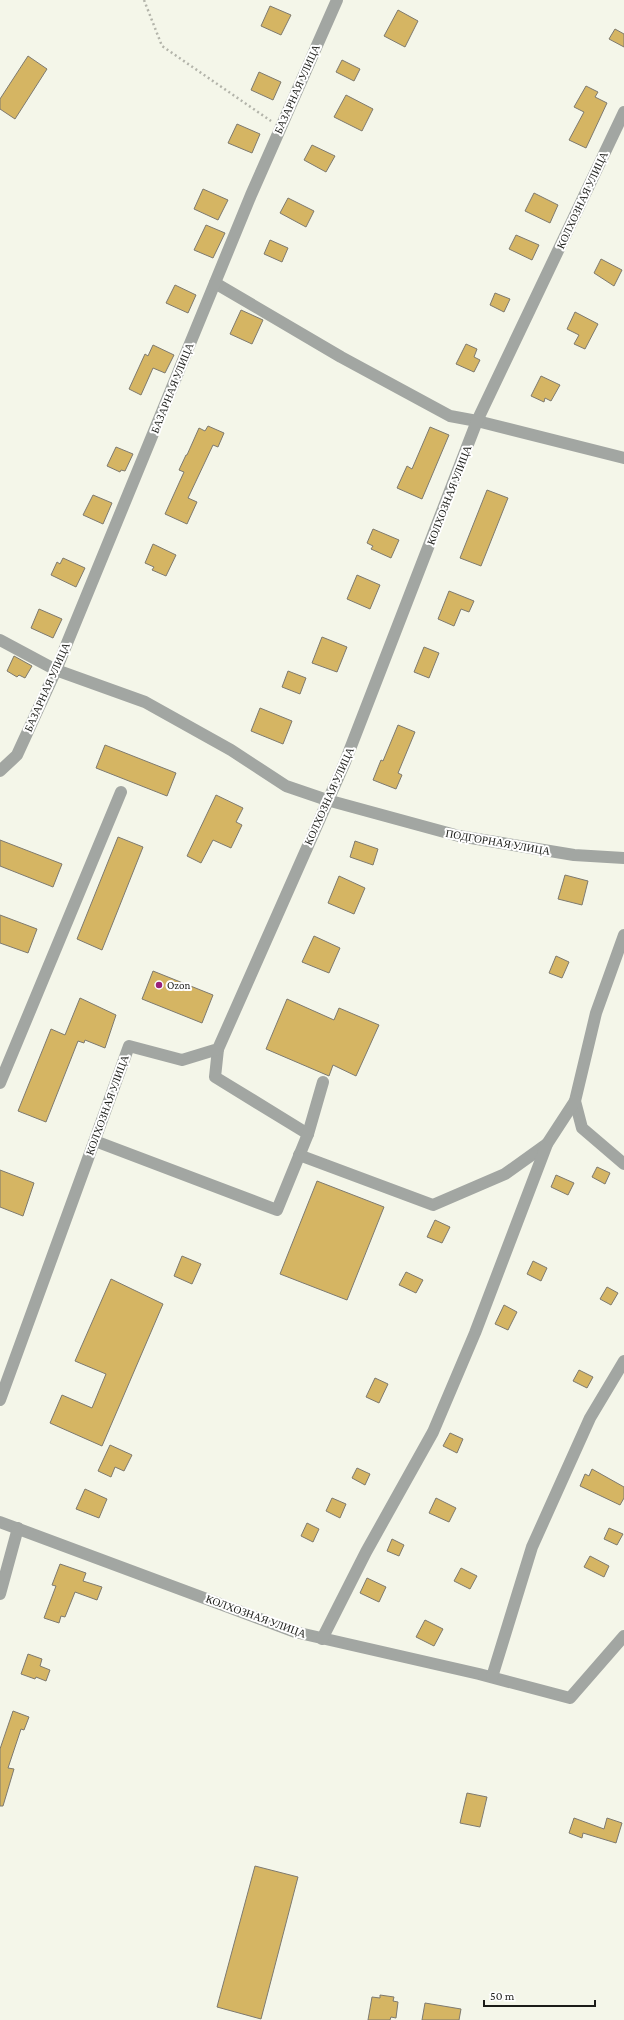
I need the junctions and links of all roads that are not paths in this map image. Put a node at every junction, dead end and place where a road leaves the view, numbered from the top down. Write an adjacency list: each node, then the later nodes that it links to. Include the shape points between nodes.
1 (337, 0): 3 (street, БАЗАРНАЯ УЛИЦА)
2 (624, 112): 4 (street, КОЛХОЗНАЯ УЛИЦА)
3 (215, 283): 4 (street, via 341,357 450,416); 7 (street, БАЗАРНАЯ УЛИЦА)
4 (477, 421): 5 (street); 10 (street, КОЛХОЗНАЯ УЛИЦА, via 345,762)
5 (624, 458)
6 (0, 640): 7 (street, ПОДГОРНАЯ УЛИЦА)
7 (56, 670): 8 (street, БАЗАРНАЯ УЛИЦА, via 17,754); 10 (street, ПОДГОРНАЯ УЛИЦА, via 146,702 231,750 286,786)
8 (0, 771)
9 (121, 792): 15 (street)
10 (327, 800): 11 (street, ПОДГОРНАЯ УЛИЦА, via 459,836 574,855); 13 (street, КОЛХОЗНАЯ УЛИЦА)
11 (624, 858)
12 (624, 935): 16 (street, via 596,1013)
13 (218, 1049): 17 (street, via 215,1077); 18 (street, КОЛХОЗНАЯ УЛИЦА, via 182,1060 129,1046)
14 (323, 1082): 17 (street)
15 (0, 1083)
16 (575, 1101): 19 (street); 21 (street, via 582,1128)
17 (308, 1134): 20 (street)
18 (95, 1141): 20 (street, via 277,1210); 23 (street, КОЛХОЗНАЯ УЛИЦА)
19 (547, 1144): 20 (street, via 505,1174 433,1205); 28 (street, via 475,1333 433,1432 366,1552)
20 (299, 1155)
21 (624, 1164)
22 (624, 1361): 29 (street, via 590,1418 532,1547)
23 (0, 1400)
24 (0, 1522): 25 (street, КОЛХОЗНАЯ УЛИЦА)
25 (18, 1528): 26 (street); 28 (street, КОЛХОЗНАЯ УЛИЦА, via 295,1632)
26 (0, 1594)
27 (624, 1636): 29 (street, КОЛХОЗНАЯ УЛИЦА, via 570,1698)
28 (322, 1639): 29 (street, КОЛХОЗНАЯ УЛИЦА)
29 (492, 1677)

